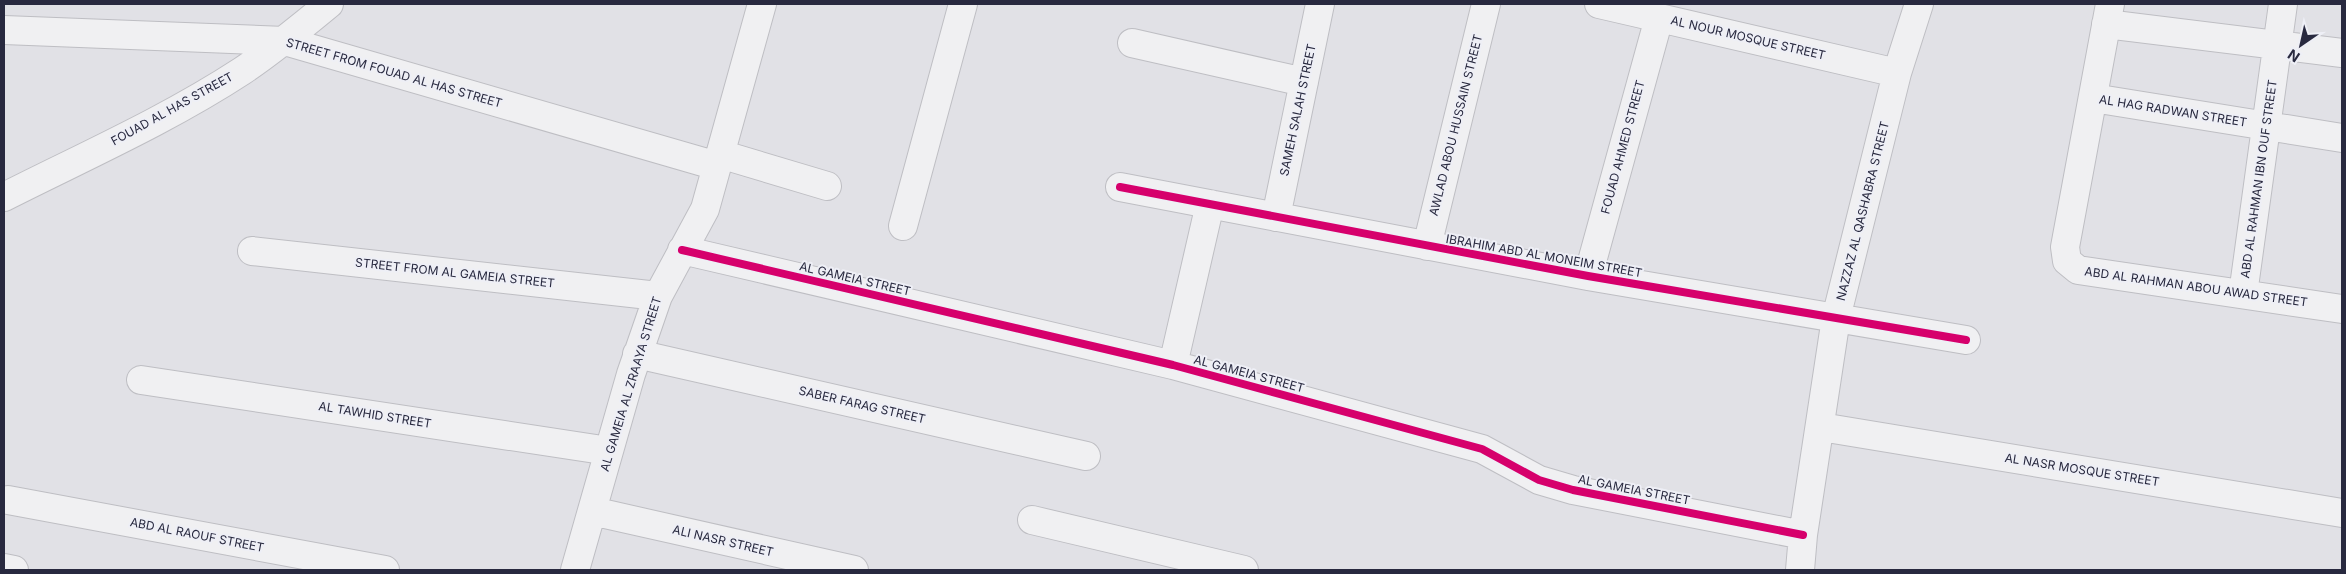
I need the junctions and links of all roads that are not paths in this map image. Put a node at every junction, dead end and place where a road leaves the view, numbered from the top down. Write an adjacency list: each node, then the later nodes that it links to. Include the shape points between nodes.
1 (328, 4): 12 (street, FOUAD AL HAS STREET)
2 (762, 4): 21 (street, AL GAMEIA AL ZRAAYA STREET)
3 (962, 4): 27 (street)
4 (1320, 4): 17 (street, SAMEH SALAH STREET)
5 (1486, 4): 28 (street, AWLAD ABOU HUSSAIN STREET)
6 (1599, 4): 10 (street, AL NOUR MOSQUE STREET)
7 (1919, 4): 16 (street, NAZZAZ AL QASHABRA STREET)
8 (2283, 4): 14 (street, ABD AL RAHMAN IBN OUF STREET)
9 (2108, 14): 14 (street); 18 (street)
10 (1659, 18): 16 (street, AL NOUR MOSQUE STREET); 31 (street, FOUAD AHMED STREET)
11 (4, 30): 12 (street, STREET FROM FOUAD AL HAS STREET)
12 (284, 41): 21 (street, STREET FROM FOUAD AL HAS STREET); 24 (street, FOUAD AL HAS STREET, via 241,72 149,124)
13 (1132, 43): 17 (street)
14 (2277, 45): 15 (street); 19 (street, ABD AL RAHMAN IBN OUF STREET)
15 (2342, 53)
16 (1897, 73): 35 (street, NAZZAZ AL QASHABRA STREET)
17 (1304, 82): 26 (street, SAMEH SALAH STREET)
18 (2093, 98): 19 (street, AL HAG RADWAN STREET); 32 (street, ABD AL RAHMAN ABOU AWAD STREET, via 2065,247 2067,261 2078,270)
19 (2266, 126): 20 (street, AL HAG RADWAN STREET); 32 (street, ABD AL RAHMAN IBN OUF STREET)
20 (2342, 138)
21 (718, 160): 22 (street, STREET FROM FOUAD AL HAS STREET); 29 (street, AL GAMEIA AL ZRAAYA STREET, via 705,209)
22 (827, 186)
23 (1120, 187): 25 (street, IBRAHIM ABD AL MONEIM STREET)
24 (4, 197)
25 (1210, 204): 26 (street, IBRAHIM ABD AL MONEIM STREET); 38 (street)
26 (1276, 217): 28 (street, IBRAHIM ABD AL MONEIM STREET)
27 (903, 226)
28 (1427, 246): 31 (street, IBRAHIM ABD AL MONEIM STREET)
29 (682, 250): 33 (street, AL GAMEIA AL ZRAAYA STREET); 38 (street, AL GAMEIA STREET)
30 (252, 251): 33 (street, STREET FROM AL GAMEIA STREET)
31 (1588, 276): 35 (street, IBRAHIM ABD AL MONEIM STREET)
32 (2243, 294): 34 (street, ABD AL RAHMAN ABOU AWAD STREET)
33 (658, 296): 37 (street, AL GAMEIA AL ZRAAYA STREET)
34 (2342, 309)
35 (1836, 318): 36 (street, IBRAHIM ABD AL MONEIM STREET); 40 (street, NAZZAZ AL QASHABRA STREET)
36 (1966, 340)
37 (638, 354): 41 (street, AL GAMEIA AL ZRAAYA STREET); 42 (street, SABER FARAG STREET)
38 (1173, 365): 47 (street, AL GAMEIA STREET, via 1482,450 1539,480 1573,490)
39 (142, 380): 41 (street, AL TAWHID STREET)
40 (1821, 427): 45 (street, AL NASR MOSQUE STREET); 47 (street, NAZZAZ AL QASHABRA STREET)
41 (609, 451): 44 (street, AL GAMEIA AL ZRAAYA STREET)
42 (1086, 456)
43 (8, 500): 50 (street, ABD AL RAOUF STREET)
44 (592, 511): 51 (street, AL GAMEIA AL ZRAAYA STREET); 52 (street, ALI NASR STREET)
45 (2342, 513)
46 (1032, 520): 53 (street)
47 (1803, 535): 54 (street, NAZZAZ AL QASHABRA STREET)
48 (4, 568): 49 (street)
49 (14, 570)
50 (385, 570)
51 (575, 570)
52 (854, 570)
53 (1244, 570)
54 (1800, 570)

